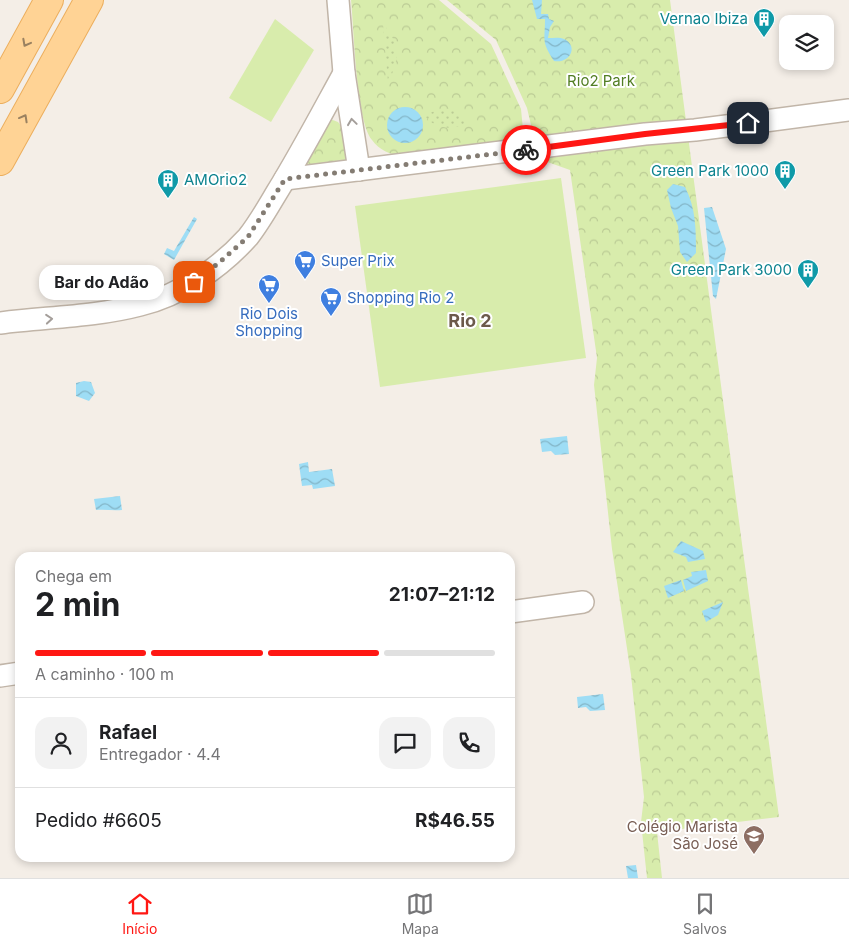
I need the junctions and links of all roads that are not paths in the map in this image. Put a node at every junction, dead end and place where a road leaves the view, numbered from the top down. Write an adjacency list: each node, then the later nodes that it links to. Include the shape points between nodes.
1 (49, 0): 5 (main road, one-way to 5)
2 (90, 0): 7 (main road, one-way to 2)
3 (338, 0): 4 (street)
4 (344, 73): 8 (street, one-way to 4); 9 (street)
5 (0, 89)
6 (849, 110): 8 (street)
7 (0, 161)
8 (359, 170): 9 (street)
9 (285, 179): 10 (street, one-way to 9, via 142,305 194,282 248,237)
10 (0, 323)
11 (583, 602): 12 (street)
12 (515, 611)
13 (15, 674): 14 (street)
14 (0, 676)

